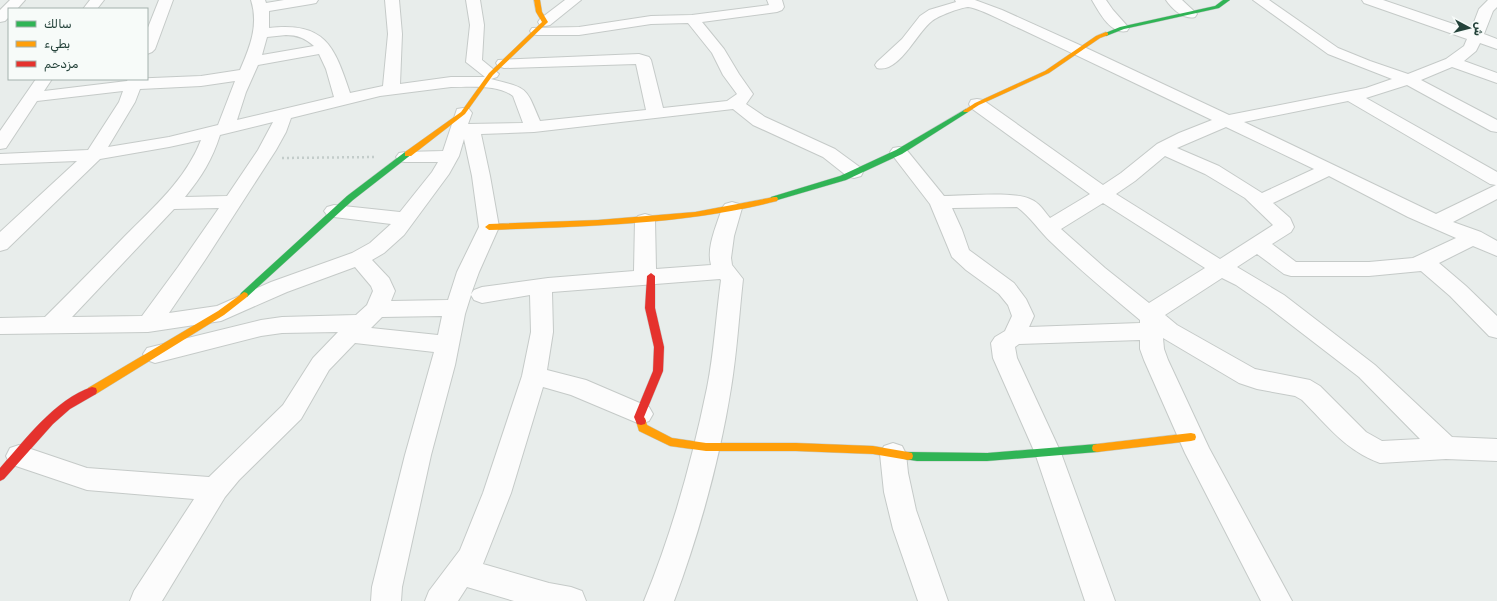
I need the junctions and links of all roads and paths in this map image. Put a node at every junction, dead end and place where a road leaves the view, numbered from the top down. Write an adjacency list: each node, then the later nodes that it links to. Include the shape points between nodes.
1 (18, 0): 2 (street); 21 (street)
2 (21, 0)
3 (97, 0): 22 (street)
4 (166, 0): 32 (street)
5 (311, 0): 18 (street)
6 (392, 0): 44 (street, via 395,23)
7 (473, 0): 39 (street, via 477,25 474,62)
8 (536, 0): 27 (street)
9 (574, 0): 27 (street)
10 (774, 0): 26 (street, via 777,7 772,9)
11 (1099, 0): 28 (street, via 1107,13)
12 (1173, 0): 24 (street)
13 (1227, 0): 24 (street, via 1217,7)
14 (1264, 0): 41 (street, via 1333,50)
15 (1369, 0): 19 (street)
16 (1496, 0): 30 (street, via 1486,9)
17 (965, 1): 20 (street); 37 (street, via 924,18 906,42)
18 (259, 4): 29 (street)
19 (1396, 4): 30 (street)
20 (1002, 7): 34 (street)
21 (10, 8)
22 (91, 8)
23 (8, 10): 25 (street)
24 (1190, 14): 28 (street)
25 (0, 18)
26 (692, 19): 27 (street, via 651,20 579,31); 48 (street, via 719,52 745,94 743,100)
27 (541, 27): 36 (street)
28 (1122, 28): 34 (street, via 1098,37)
29 (260, 33): 33 (street, via 301,32 311,35); 38 (street)
30 (1477, 36): 31 (street); 35 (street, via 1472,48)
31 (1497, 44)
32 (148, 46)
33 (324, 49): 38 (street); 47 (street, via 330,58)
34 (1079, 50): 49 (street, via 1047,72); 52 (street)
35 (1452, 62): 40 (street); 41 (street)
36 (504, 63): 39 (street); 51 (street, via 643,60)
37 (883, 65)
38 (248, 68): 43 (street, via 201,81); 56 (street)
39 (488, 78): 44 (street); 53 (street); 54 (street, via 520,94)
40 (1497, 78)
41 (1408, 79): 45 (street); 55 (street)
42 (43, 80): 46 (street)
43 (134, 82): 46 (street); 60 (street, via 127,102)
44 (391, 89): 47 (street)
45 (1351, 96): 52 (street); 67 (street)
46 (32, 97): 57 (street)
47 (343, 99): 50 (street)
48 (736, 104): 51 (street); 66 (street, via 759,121 829,153)
49 (977, 104): 59 (street); 69 (street)
50 (284, 113): 56 (street); 63 (street, via 280,126)
51 (656, 114): 54 (street)
52 (1226, 121): 58 (street); 65 (street)
53 (459, 124): 54 (street); 61 (street); 62 (street); 79 (street, via 472,135)
54 (534, 127)
55 (1497, 127)
56 (220, 129): 60 (street, via 169,142); 73 (street, via 191,177)
57 (0, 144)
58 (1163, 148): 69 (street); 70 (street, via 1212,170)
59 (899, 152): 66 (street); 72 (street)
60 (94, 155): 64 (street); 82 (street)
61 (450, 156): 62 (street); 76 (street, via 440,174)
62 (405, 157): 63 (path); 75 (street)
63 (261, 158): 71 (street)
64 (0, 159)
65 (1329, 169): 70 (street); 78 (street)
66 (854, 172): 74 (street, via 843,178 780,198)
67 (1497, 180)
68 (1497, 191): 78 (street)
69 (1103, 194): 80 (street); 87 (street)
70 (1260, 201): 83 (street, via 1284,227)
71 (233, 202): 73 (street); 96 (street, via 207,243)
72 (939, 202): 80 (street, via 1017,201 1030,207); 100 (street, via 959,252 1010,290 1019,302 1023,316)
73 (169, 203): 95 (street)
74 (732, 208): 77 (street); 88 (street, via 721,252 720,262)
75 (334, 211): 76 (street); 93 (street, via 251,289)
76 (405, 219): 85 (street, via 377,248)
77 (645, 220): 79 (street); 89 (street)
78 (1436, 222): 81 (street)
79 (489, 227): 92 (street, via 468,272)
80 (1048, 228): 97 (street, via 1106,281 1130,299)
81 (1474, 237): 84 (street); 86 (street)
82 (0, 244)
83 (1257, 244): 86 (street, via 1287,267 1295,270 1369,269 1417,265); 87 (street)
84 (1497, 249)
85 (359, 258): 93 (street, via 279,287); 94 (street, via 381,283 384,291)
86 (1424, 262): 99 (street)
87 (1221, 268): 97 (street, via 1162,305); 107 (street, via 1276,301 1367,371)
88 (724, 270): 89 (street); 106 (street, via 732,279 719,387)
89 (648, 276): 90 (street); 104 (street, via 650,308 659,347 658,371)
90 (541, 286): 91 (street); 103 (street, via 542,332)
91 (482, 295)
92 (456, 308): 94 (street); 101 (street)
93 (221, 313): 96 (street); 102 (street)
94 (363, 322): 101 (street); 102 (street, via 282,324); 113 (street, via 321,364 292,412)
95 (52, 324): 96 (street); 98 (street)
96 (148, 324)
97 (1152, 324): 100 (street); 105 (street, via 1152,349); 107 (street, via 1169,331 1247,376 1300,387 1311,392 1357,439 1380,452)
98 (0, 326)
99 (1497, 330)
100 (1014, 336): 109 (street, via 1003,343 1005,358)
101 (448, 345): 117 (street, via 418,455)
102 (155, 354): 111 (street, via 66,406)
103 (534, 376): 104 (street, via 577,387); 114 (street, via 497,493 471,558)
104 (640, 414): 106 (street, via 639,420 643,428 670,442)
105 (1190, 437): 109 (street); 123 (street)
106 (706, 447): 110 (street, via 850,449); 120 (street, via 677,555)
107 (1446, 448): 108 (street)
108 (1497, 450)
109 (1048, 453): 110 (street, via 987,457 916,457); 122 (street)
110 (893, 454): 121 (street, via 899,506)
111 (19, 456): 112 (street); 113 (street, via 86,479)
112 (0, 476)
113 (215, 489): 116 (street)
114 (462, 572): 115 (street); 118 (street)
115 (519, 595): 119 (street)
116 (145, 601)
117 (386, 601)
118 (440, 601)
119 (571, 601)
120 (659, 601)
121 (932, 601)
122 (1100, 601)
123 (1276, 601)

